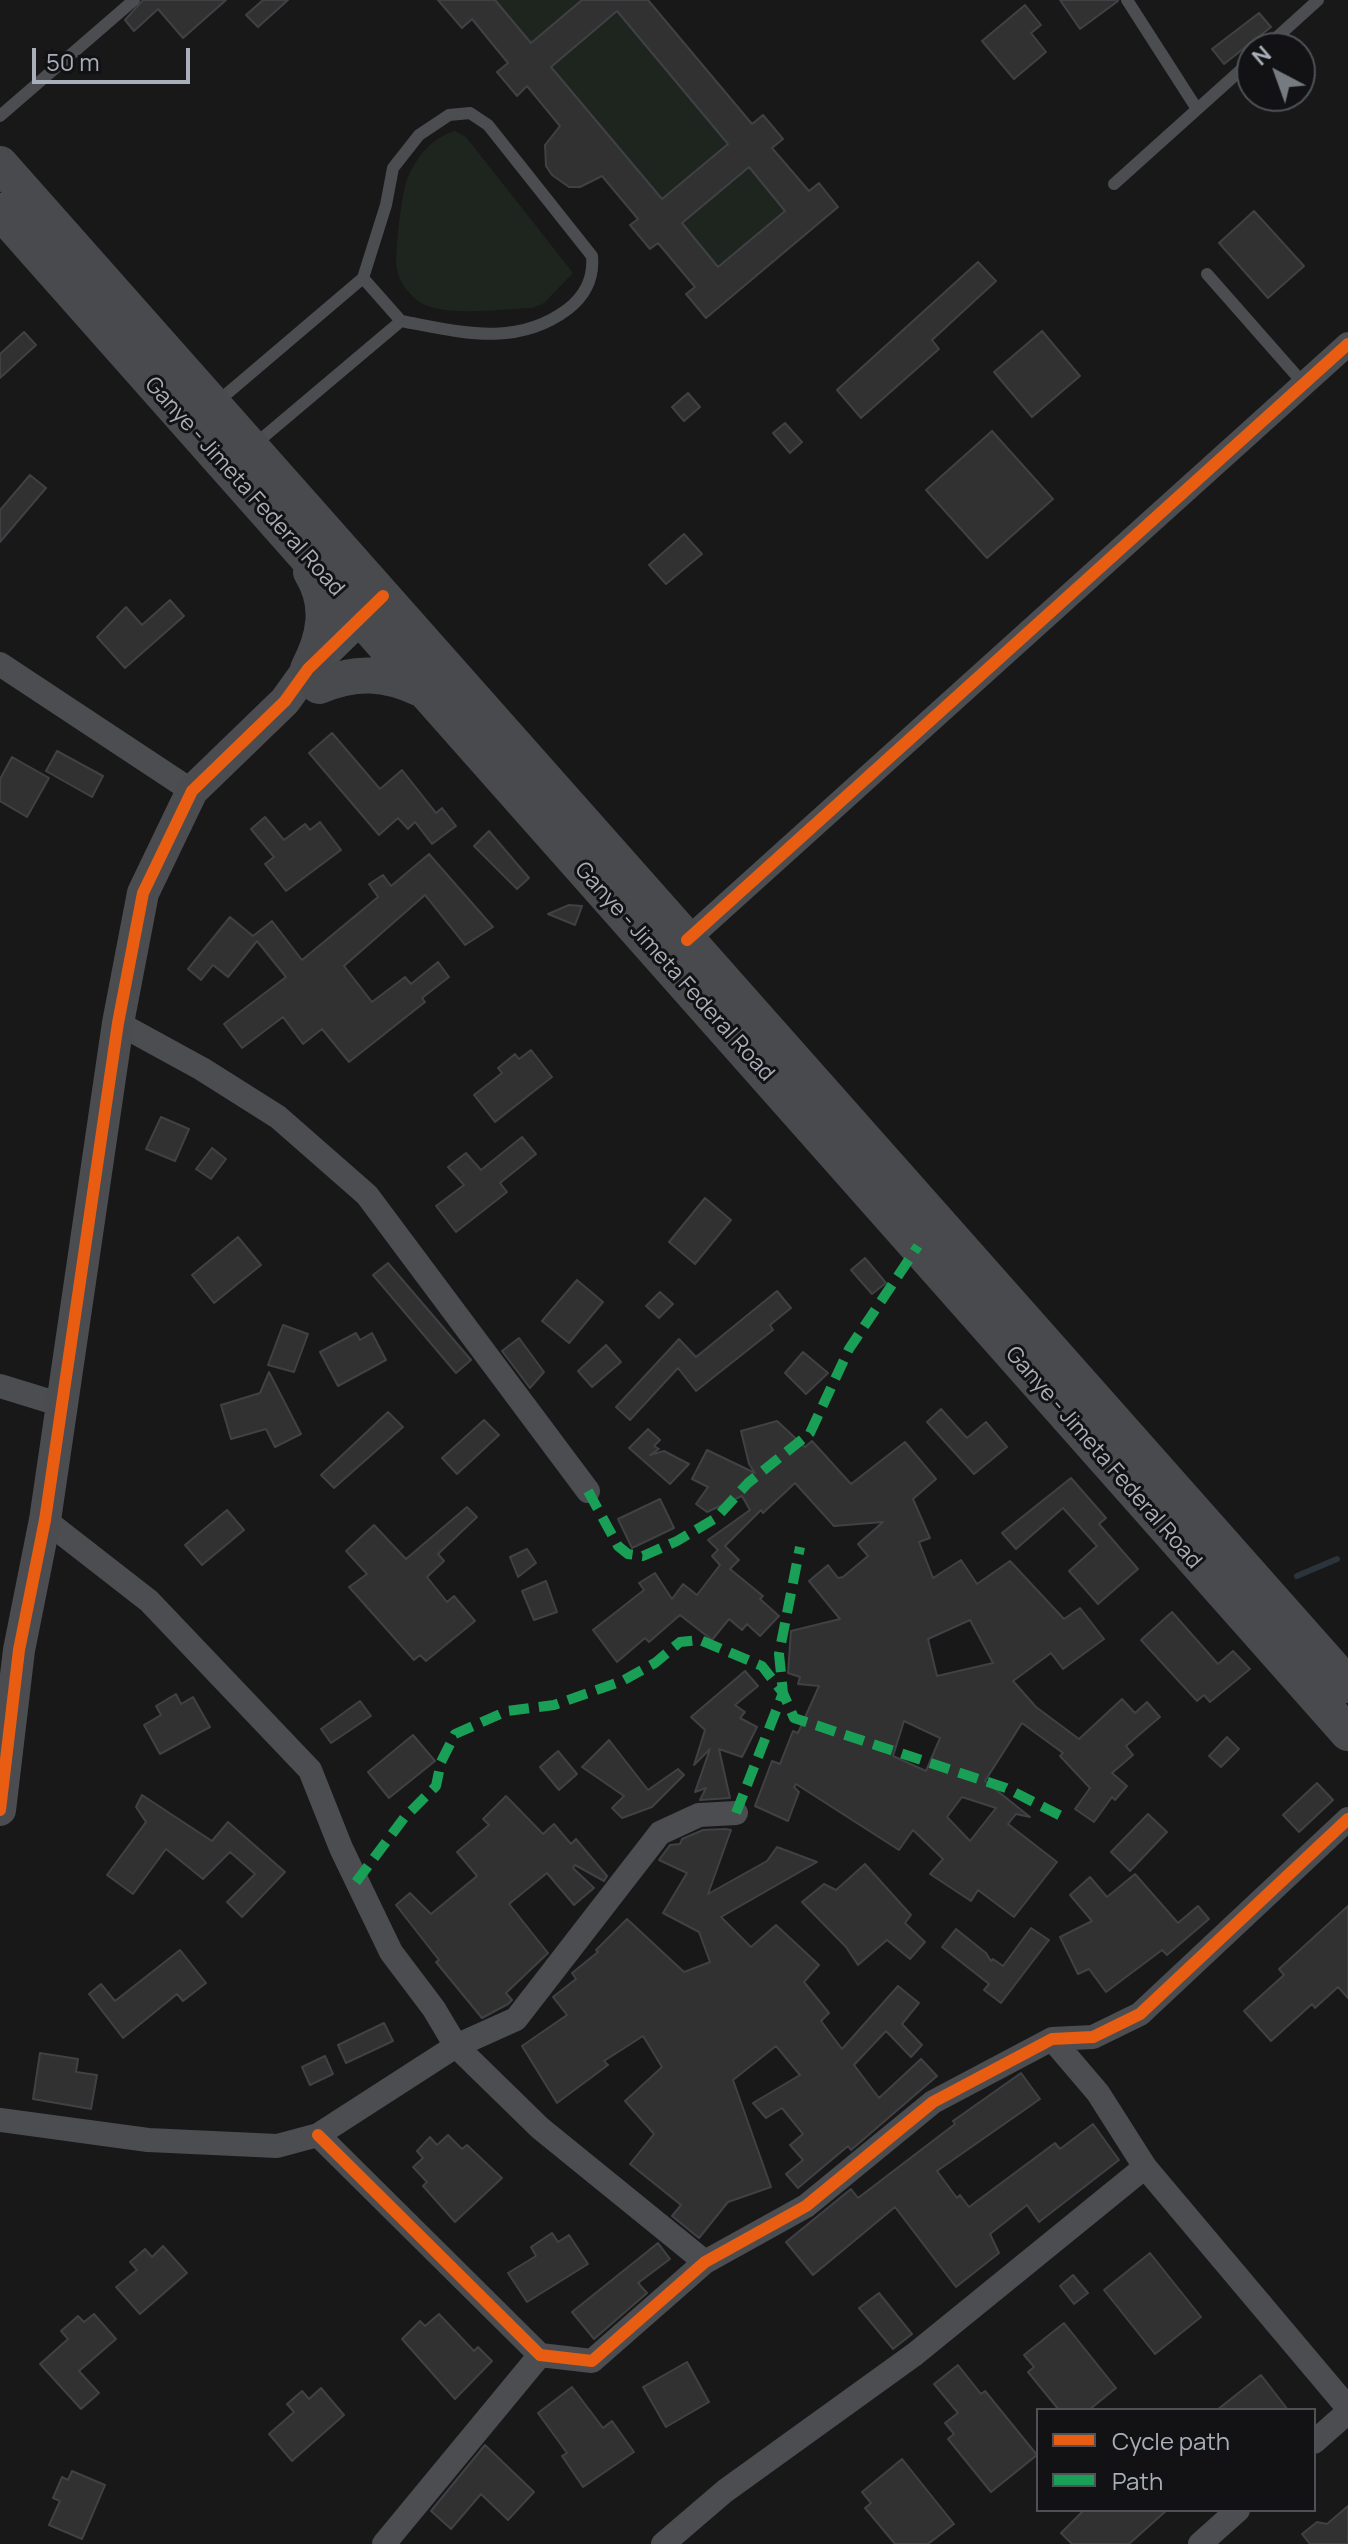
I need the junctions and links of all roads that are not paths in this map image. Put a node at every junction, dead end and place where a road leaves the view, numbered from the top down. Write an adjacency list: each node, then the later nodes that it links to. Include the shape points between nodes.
1 (134, 0): 7 (lane)
2 (1127, 0): 6 (lane)
3 (1318, 0): 4 (lane)
4 (1283, 32)
5 (1236, 74): 6 (lane)
6 (1197, 109): 9 (lane)
7 (0, 116)
8 (0, 164): 16 (main road, Ganye - Jimeta Federal Road)
9 (1114, 184)
10 (0, 211): 18 (main road, Ganye - Jimeta Federal Road)
11 (1207, 274): 15 (lane)
12 (363, 278): 13 (lane); 13 (lane, via 393,168 419,135 449,115 470,113 488,125 592,256 593,276 575,303 547,324 511,335); 16 (lane)
13 (401, 321): 17 (lane)
14 (1348, 344): 15 (street)
15 (1303, 383): 24 (street)
16 (213, 406): 17 (main road, Ganye - Jimeta Federal Road)
17 (252, 447): 19 (main road, Ganye - Jimeta Federal Road)
18 (294, 543): 19 (main road, Ganye - Jimeta Federal Road); 21 (main road, via 320,586 324,607)
19 (379, 615): 21 (street); 22 (main road, Ganye - Jimeta Federal Road); 24 (main road, Ganye - Jimeta Federal Road)
20 (0, 664): 23 (street)
21 (313, 677): 22 (main road, via 374,674); 23 (street)
22 (425, 690): 26 (main road, Ganye - Jimeta Federal Road)
23 (192, 791): 25 (street, via 143,893)
24 (687, 940): 26 (main road, Ganye - Jimeta Federal Road)
25 (118, 1023): 28 (street); 29 (street, via 278,1117 367,1195)
26 (835, 1130): 31 (main road, Ganye - Jimeta Federal Road); 32 (main road, Ganye - Jimeta Federal Road)
27 (0, 1386): 28 (street)
28 (62, 1405): 30 (street)
29 (588, 1491)
30 (45, 1520): 33 (street, via 19,1650); 37 (street, via 149,1601 310,1770 391,1952)
31 (1348, 1685)
32 (1348, 1733)
33 (0, 1810)
34 (736, 1813): 37 (street, via 699,1815 660,1833 516,2019)
35 (1348, 1819): 36 (street, via 1140,2014 1093,2037)
36 (1052, 2039): 40 (street, via 1098,2093); 41 (street, via 933,2102 806,2206)
37 (456, 2046): 39 (street); 41 (street, via 540,2128)
38 (0, 2120): 39 (street, via 148,2140 277,2146)
39 (318, 2135): 42 (street)
40 (1145, 2167): 43 (street); 47 (street, via 915,2354 725,2491)
41 (705, 2262): 42 (street, via 592,2361)
42 (540, 2355): 46 (street)
43 (1348, 2410): 44 (street)
44 (1316, 2440)
45 (1236, 2512): 48 (street)
46 (384, 2544)
47 (663, 2544)
48 (1200, 2544)

